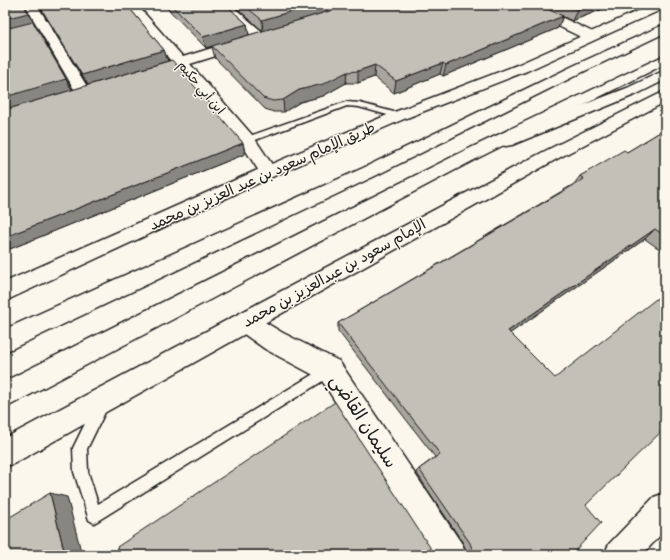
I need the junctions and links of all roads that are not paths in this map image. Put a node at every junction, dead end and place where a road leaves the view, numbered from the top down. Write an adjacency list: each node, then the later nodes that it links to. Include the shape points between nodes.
1 (31, 5): 7 (street)
2 (131, 5): 14 (street, ابن أبي حكيم)
3 (224, 5): 12 (street)
4 (525, 5): 11 (street)
5 (661, 5): 11 (street, طريق الإمام سعود بن عبد العزيز بن محمد)
6 (665, 16): 15 (street)
7 (44, 26): 9 (street); 19 (street)
8 (665, 28): 15 (street)
9 (28, 30)
10 (276, 33): 12 (street)
11 (590, 36): 22 (street, طريق الإمام سعود بن عبد العزيز بن محمد, via 522,68)
12 (261, 38): 14 (street)
13 (665, 59): 24 (street)
14 (181, 62): 17 (street); 23 (street, ابن أبي حكيم)
15 (580, 68): 28 (street, via 369,172)
16 (665, 74): 24 (street, via 632,91)
17 (136, 76)
18 (98, 88): 19 (street)
19 (83, 93): 21 (street)
20 (665, 96): 27 (street, الإمام سعود بن عبدالعزيز بن محمد)
21 (68, 97)
22 (398, 116): 23 (lane, via 360,105 346,104); 25 (street, طريق الإمام سعود بن عبد العزيز بن محمد)
23 (247, 140): 25 (street, ابن أبي حكيم)
24 (470, 156): 30 (street)
25 (268, 172): 26 (street, طريق الإمام سعود بن عبد العزيز بن محمد)
26 (5, 292)
27 (245, 322): 29 (street, سليمان القاضي); 31 (street, الإمام سعود بن عبدالعزيز بن محمد)
28 (5, 341)
29 (330, 370): 31 (lane, via 94,515 81,472 80,448); 34 (street, سليمان القاضي)
30 (5, 395)
31 (105, 398): 32 (street, الإمام سعود بن عبدالعزيز بن محمد)
32 (5, 453)
33 (661, 521): 35 (street)
34 (451, 555)
35 (620, 555)

